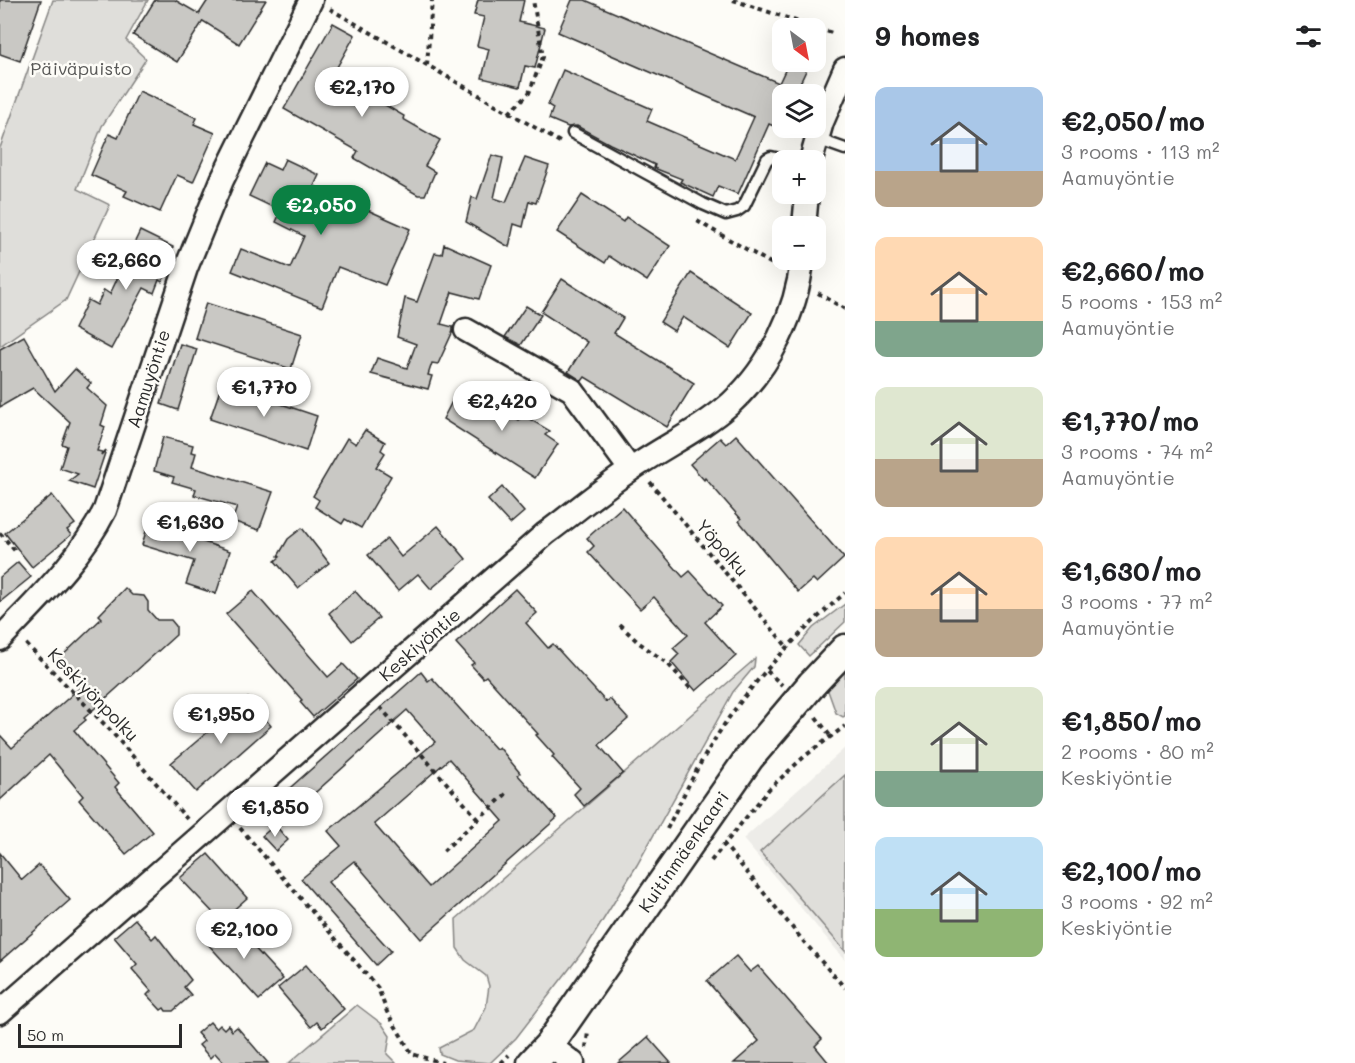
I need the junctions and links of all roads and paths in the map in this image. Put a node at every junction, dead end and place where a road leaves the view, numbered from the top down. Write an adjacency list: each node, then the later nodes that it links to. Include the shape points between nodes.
1 (311, 0): 20 (street, Aamuyöntie, via 222,180 186,268 105,510 81,551)
2 (432, 0): 6 (path)
3 (533, 0): 8 (path, via 543,57 529,93)
4 (733, 0): 5 (path)
5 (835, 34)
6 (427, 65)
7 (845, 69): 11 (street)
8 (509, 113)
9 (573, 133): 12 (lane, via 726,214 744,206 767,159)
10 (845, 149): 11 (lane)
11 (814, 150)
12 (772, 157)
13 (801, 270): 14 (path); 16 (street, Keskiyöntie, via 784,327 752,382 723,410)
14 (845, 309)
15 (466, 330): 16 (street, via 572,390)
16 (634, 467): 21 (path, Yöpolku); 27 (street, Keskiyöntie, via 545,534)
17 (0, 533): 18 (path)
18 (16, 552)
19 (620, 625): 23 (path, via 668,664)
20 (5, 634): 29 (path, Keskiyönpolku, via 110,730)
21 (788, 648)
22 (845, 649): 36 (street, Kuitinmäenkaari, bridge, via 749,758)
23 (690, 688)
24 (387, 715): 28 (path)
25 (845, 726): 30 (path, via 769,789)
26 (506, 794): 28 (path)
27 (228, 814): 29 (street, Keskiyöntie); 37 (path, via 378,988 412,1054)
28 (478, 819): 31 (path)
29 (202, 836): 34 (street, Keskiyöntie)
30 (723, 843): 32 (path); 33 (path)
31 (442, 851)
32 (709, 862)
33 (845, 988)
34 (0, 1012)
35 (589, 1024): 38 (path, via 587,1046)
36 (541, 1054): 38 (street)
37 (443, 1063)
38 (573, 1063)

